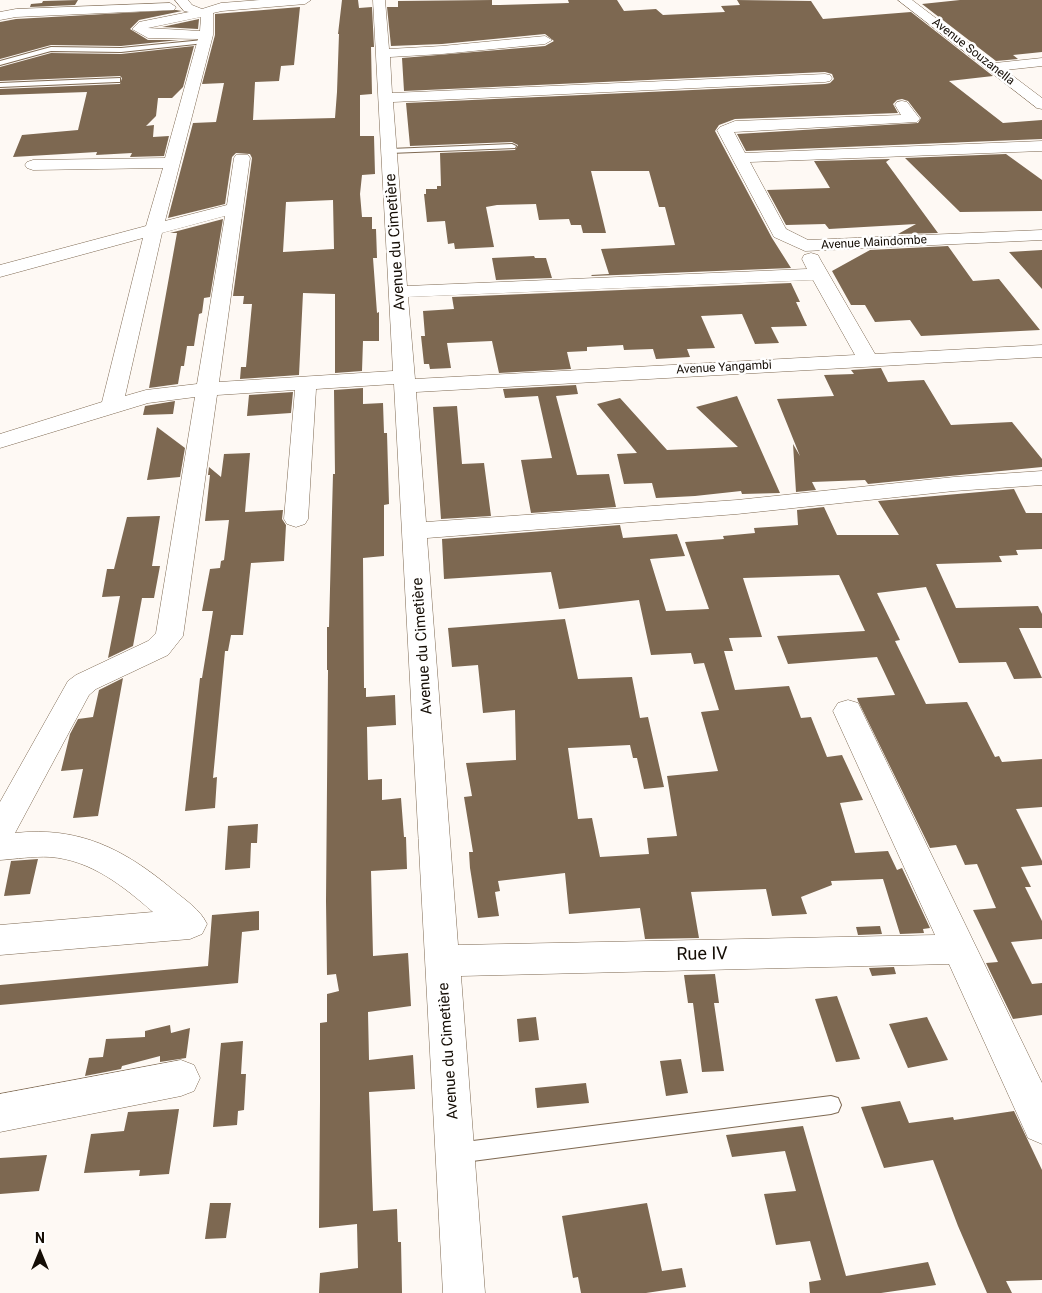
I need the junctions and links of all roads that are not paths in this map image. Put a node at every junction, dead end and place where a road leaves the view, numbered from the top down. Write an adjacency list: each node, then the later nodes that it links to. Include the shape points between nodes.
1 (305, 0): 4 (street)
2 (379, 0): 9 (street, Avenue du Cimetière)
3 (904, 0): 13 (street, Avenue Souzanella)
4 (190, 6): 5 (street); 7 (street, via 209,17); 7 (street, via 180,19 155,22 139,29 148,34)
5 (0, 16)
6 (519, 36): 8 (street); 9 (street); 9 (street, via 440,37); 10 (street, via 525,53)
7 (205, 38): 12 (lane, via 121,50 51,49); 27 (street)
8 (545, 40)
9 (383, 46): 19 (street, Avenue du Cimetière)
10 (533, 55)
11 (1042, 62): 13 (street)
12 (0, 63)
13 (994, 67): 18 (street, Avenue Souzanella)
14 (825, 78): 19 (street)
15 (116, 80): 16 (lane)
16 (0, 85)
17 (1042, 89): 18 (street)
18 (1023, 90): 21 (street, Avenue Souzanella)
19 (386, 98): 24 (street, Avenue du Cimetière)
20 (902, 105): 26 (street, via 912,120 727,128 725,130)
21 (1042, 105)
22 (512, 146): 24 (lane)
23 (1042, 146): 26 (street)
24 (390, 151): 35 (street, Avenue du Cimetière)
25 (242, 158): 29 (street)
26 (740, 158): 32 (street, via 780,233)
27 (172, 163): 28 (street); 30 (street)
28 (33, 165)
29 (235, 208): 30 (street); 40 (street)
30 (154, 231): 33 (street); 41 (street)
31 (1042, 235): 32 (street, Avenue Maindombe)
32 (805, 246): 34 (street, Avenue Maindombe)
33 (0, 271)
34 (820, 274): 35 (street); 37 (street, Avenue Maindombe)
35 (399, 292): 38 (street, Avenue du Cimetière)
36 (1042, 351): 37 (street, Avenue Yangambi)
37 (868, 359): 38 (street, Avenue Yangambi)
38 (405, 382): 39 (street, Avenue Yangambi); 45 (street, Avenue du Cimetière)
39 (306, 383): 40 (street, Avenue Yangambi); 44 (street)
40 (208, 389): 41 (street, Avenue Yangambi); 47 (street, via 169,636 158,648 78,688)
41 (112, 406): 42 (street, Avenue Yangambi)
42 (0, 441)
43 (1042, 478): 45 (street)
44 (296, 519)
45 (415, 531): 51 (street, Avenue du Cimetière)
46 (848, 711): 50 (street)
47 (0, 831)
48 (0, 847): 49 (street, via 50,844 78,848 111,861 190,924)
49 (0, 940)
50 (961, 949): 51 (street, Rue IV); 55 (street)
51 (443, 961): 56 (street, Avenue du Cimetière)
52 (181, 1078): 54 (street)
53 (831, 1105): 56 (lane)
54 (0, 1113)
55 (1042, 1125)
56 (456, 1153): 57 (street, Avenue du Cimetière)
57 (464, 1293)

